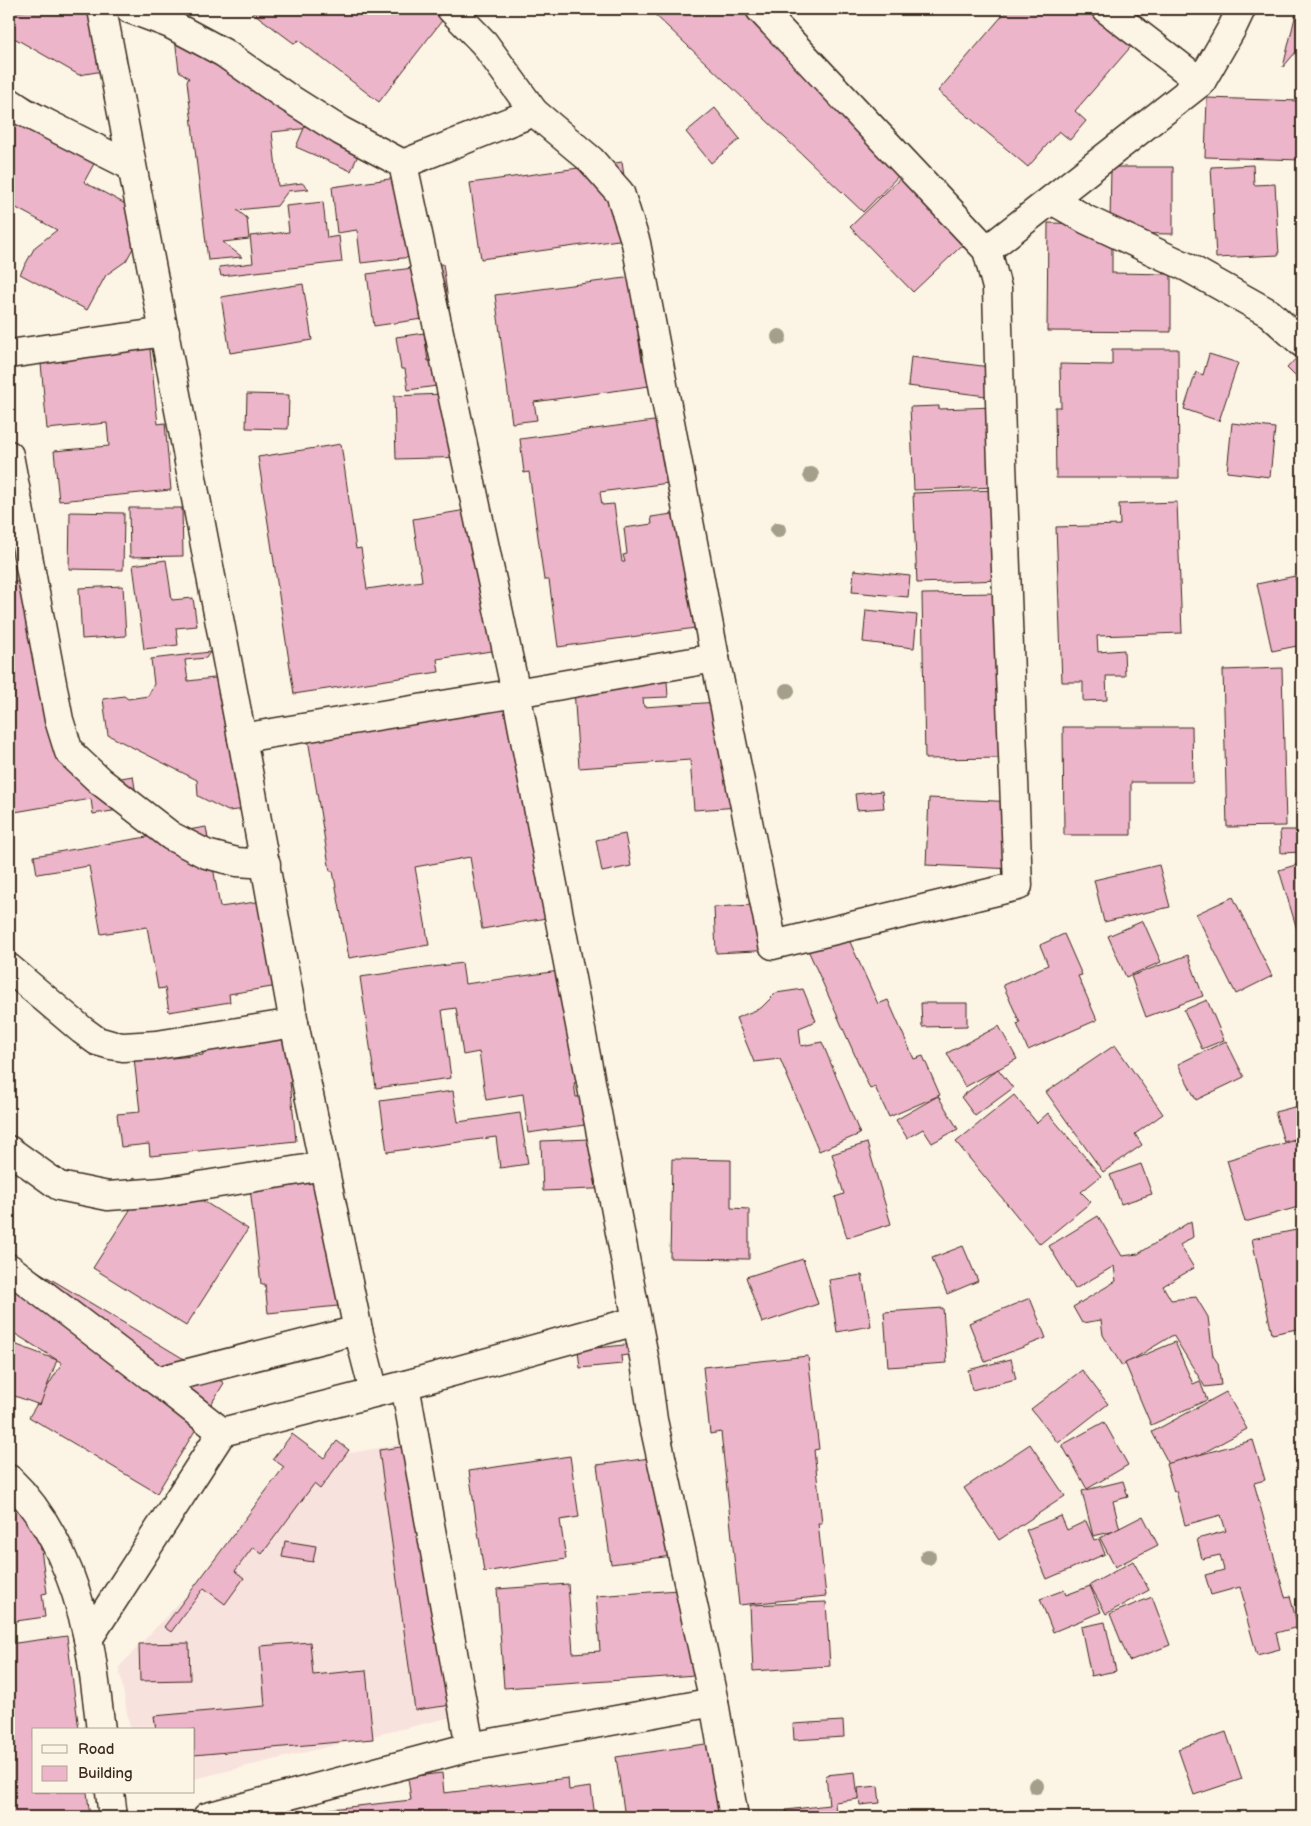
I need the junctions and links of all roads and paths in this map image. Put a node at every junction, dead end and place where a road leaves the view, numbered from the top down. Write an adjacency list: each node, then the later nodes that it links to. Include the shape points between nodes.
1 (102, 9): 11 (street)
2 (130, 9): 10 (street, via 170,24 224,53 308,111)
3 (451, 9): 9 (street, via 484,43)
4 (760, 9): 13 (street)
5 (1106, 9): 7 (street)
6 (1241, 9): 7 (street)
7 (1200, 82): 12 (street)
8 (9, 102): 11 (street)
9 (534, 112): 10 (street); 18 (street, via 591,160 620,193 636,243)
10 (403, 164): 19 (street)
11 (131, 166): 14 (street)
12 (1052, 200): 13 (street); 15 (street, via 1187,267 1269,313)
13 (987, 250): 18 (street, via 997,288 1018,886 774,945)
14 (165, 332): 16 (street); 20 (street)
15 (1302, 343)
16 (9, 354)
17 (9, 455): 21 (street, via 58,720 69,752 100,781 171,836 206,854 237,862)
18 (715, 658): 19 (street)
19 (516, 693): 20 (street); 27 (street)
20 (242, 738): 21 (street)
21 (266, 864): 23 (street)
22 (9, 968): 23 (street, via 82,1030 97,1041 111,1045 157,1045)
23 (294, 1023): 25 (street)
24 (9, 1150): 25 (street, via 59,1186 108,1196 162,1192)
25 (324, 1166): 28 (street)
26 (9, 1268): 29 (street)
27 (636, 1320): 30 (street); 35 (street, via 653,1420)
28 (358, 1330): 29 (street); 31 (street)
29 (157, 1381): 32 (street)
30 (405, 1385): 31 (street); 37 (street)
31 (374, 1392): 32 (street)
32 (222, 1432): 34 (street)
33 (13, 1488): 34 (street, via 54,1539 77,1595)
34 (88, 1639): 36 (street)
35 (714, 1702): 37 (street); 41 (street)
36 (101, 1728)
37 (470, 1747): 40 (street)
38 (110, 1794): 39 (street)
39 (113, 1817)
40 (207, 1817)
41 (734, 1817)

